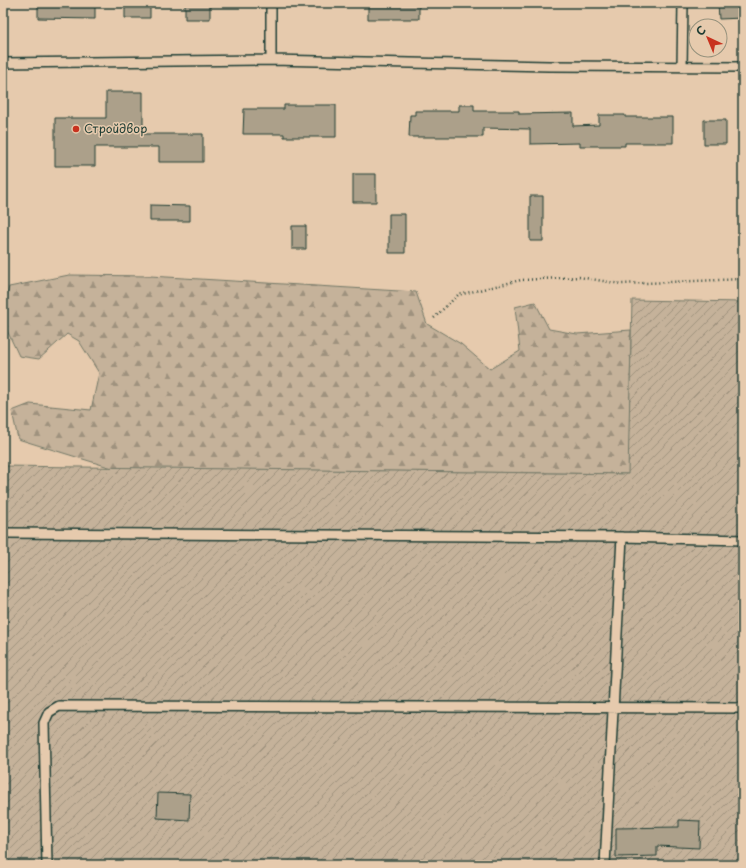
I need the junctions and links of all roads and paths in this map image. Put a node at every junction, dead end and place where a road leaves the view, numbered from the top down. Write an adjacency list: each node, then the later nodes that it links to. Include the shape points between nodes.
1 (271, 3): 3 (lane)
2 (683, 3): 5 (lane)
3 (271, 60): 4 (lane); 5 (lane, via 541,66)
4 (3, 64)
5 (682, 66): 6 (lane)
6 (743, 67)
7 (743, 279): 8 (path, via 621,284 579,278 521,280 458,295)
8 (434, 318)
9 (5, 533): 10 (lane)
10 (622, 536): 11 (lane); 12 (lane)
11 (743, 540)
12 (613, 707): 13 (lane); 14 (lane, via 59,706 49,712 44,723); 15 (lane)
13 (743, 708)
14 (47, 865)
15 (605, 865)

